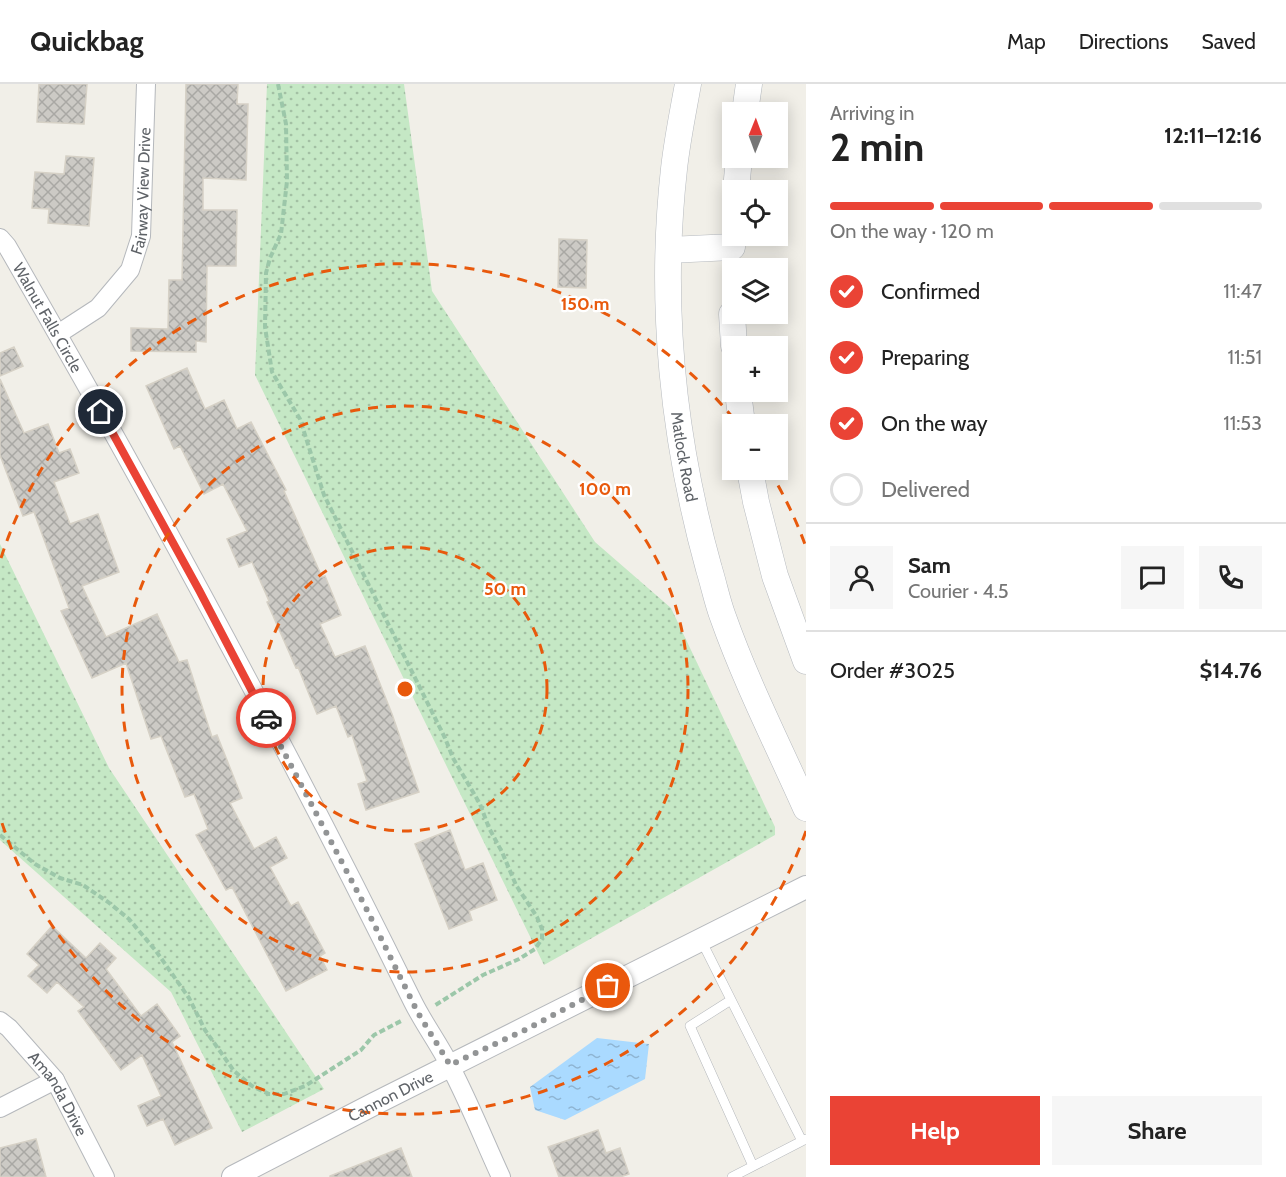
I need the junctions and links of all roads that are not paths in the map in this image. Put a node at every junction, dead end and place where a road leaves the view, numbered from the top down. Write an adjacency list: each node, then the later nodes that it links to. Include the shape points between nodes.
1 (146, 84): 8 (street, Fairway View Drive, via 141,236 130,270 98,308)
2 (688, 84): 6 (main road, Matlock Road, via 674,169)
3 (749, 84): 4 (main road)
4 (746, 102)
5 (0, 238): 8 (street, Walnut Falls Circle)
6 (669, 250): 7 (main road); 11 (main road, Matlock Road, via 671,355 679,433 695,520 723,616)
7 (732, 250)
8 (58, 334): 16 (street, Walnut Falls Circle, via 199,590 418,1013)
9 (752, 480): 10 (main road, via 775,576)
10 (806, 661)
11 (806, 808)
12 (806, 887): 13 (street, Cannon Drive)
13 (701, 940): 14 (lane); 16 (street, Cannon Drive)
14 (732, 1000): 19 (lane); 20 (lane, via 690,1026)
15 (0, 1021): 17 (street, Amanda Drive)
16 (450, 1065): 22 (street, Cannon Drive); 23 (street, Walnut Falls Circle)
17 (55, 1080): 18 (street); 21 (street, Amanda Drive)
18 (0, 1108)
19 (804, 1140): 20 (lane)
20 (753, 1166): 24 (lane)
21 (105, 1177)
22 (233, 1177)
23 (501, 1177)
24 (732, 1177)

